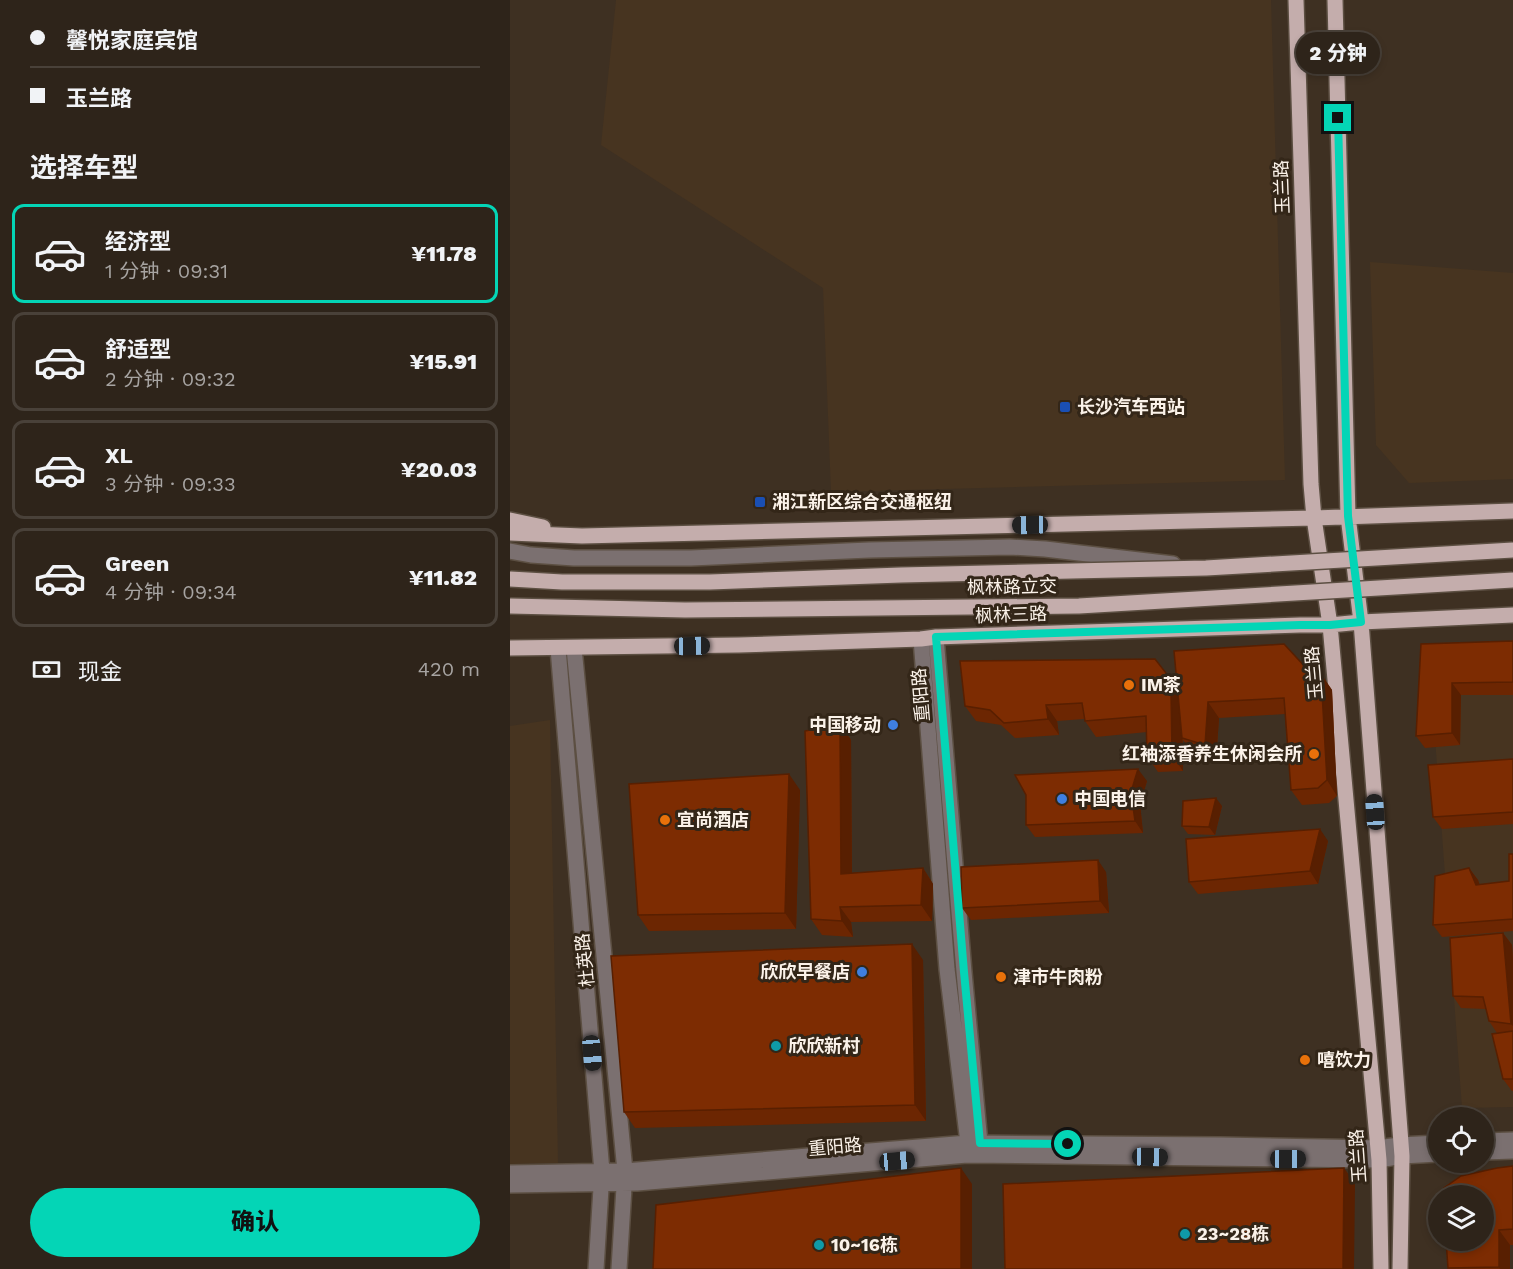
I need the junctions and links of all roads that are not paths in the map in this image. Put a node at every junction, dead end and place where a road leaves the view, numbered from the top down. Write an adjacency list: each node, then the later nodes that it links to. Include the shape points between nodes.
1 (1296, 0): 5 (main road, 玉兰路)
2 (1335, 0): 4 (main road)
3 (1513, 512): 4 (main road)
4 (1348, 516): 5 (main road); 16 (main road)
5 (1314, 518): 8 (main road); 17 (main road, 玉兰路)
6 (510, 520): 8 (main road)
7 (510, 533): 8 (main road)
8 (582, 536)
9 (1513, 550): 11 (main road, 枫林路立交, bridge)
10 (510, 551): 11 (street, bridge, via 574,558 691,558 1010,547)
11 (1206, 568): 12 (main road, 枫林路立交, bridge, via 710,582)
12 (510, 579)
13 (1513, 580): 14 (main road, 枫林路立交, bridge, via 1079,606 685,610)
14 (510, 606)
15 (1513, 615): 16 (main road, 枫林三路)
16 (1361, 622): 17 (main road, 枫林三路); 26 (main road)
17 (1330, 625): 18 (main road, 枫林三路); 30 (main road, 玉兰路)
18 (928, 638): 21 (main road, 枫林三路); 24 (street, 重阳路, via 947,969)
19 (510, 648): 20 (main road, 枫林三路)
20 (558, 648): 21 (main road, 枫林三路); 32 (street, 杜英路)
21 (574, 648): 33 (street, 杜英路)
22 (1513, 1140): 23 (street)
23 (1494, 1141)
24 (974, 1143): 30 (street, 重阳路, via 1221,1145); 33 (street, 重阳路)
25 (1428, 1145): 26 (street)
26 (1401, 1150): 29 (street); 30 (street); 38 (main road)
27 (1513, 1151): 28 (street)
28 (1494, 1152)
29 (1428, 1153)
30 (1378, 1154): 33 (street, 重阳路, via 967,1155); 37 (main road, 玉兰路)
31 (510, 1173): 32 (street, 重阳路)
32 (602, 1178): 33 (street, 重阳路); 34 (street, 重阳路); 35 (street, 杜英路)
33 (625, 1178): 36 (street, 杜英路)
34 (510, 1185)
35 (596, 1269)
36 (619, 1269)
37 (1381, 1269)
38 (1400, 1269)

